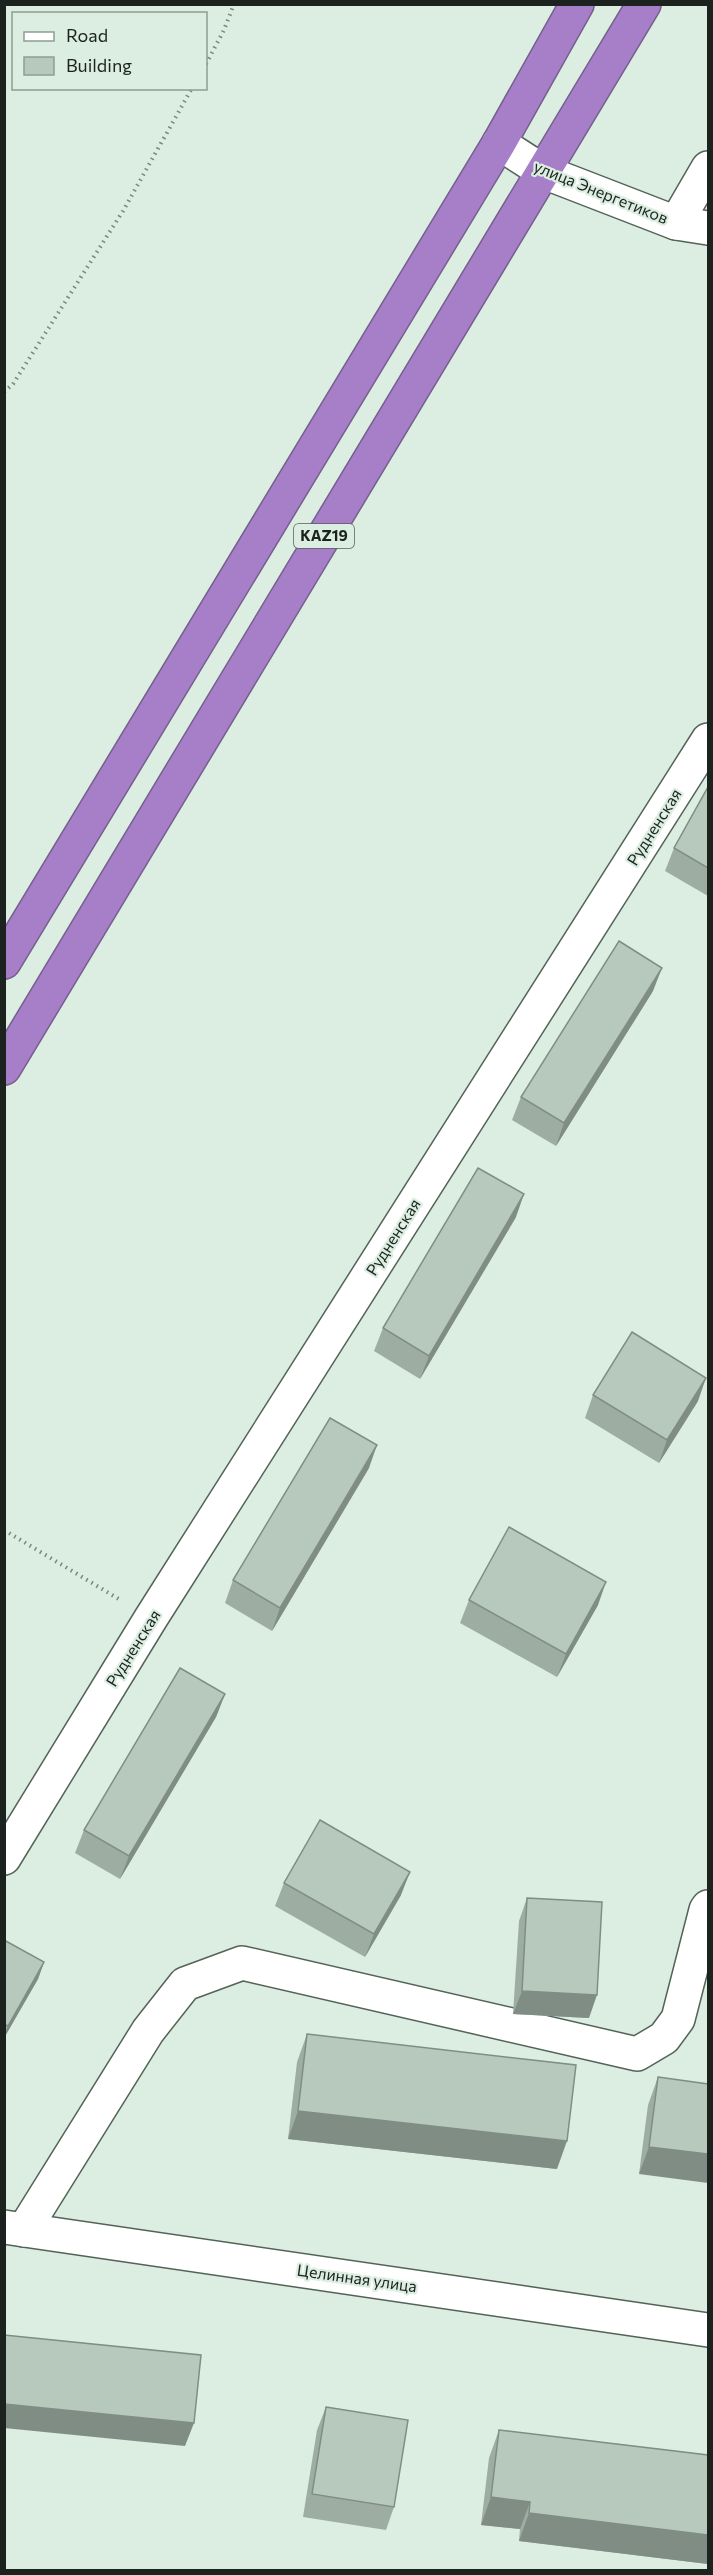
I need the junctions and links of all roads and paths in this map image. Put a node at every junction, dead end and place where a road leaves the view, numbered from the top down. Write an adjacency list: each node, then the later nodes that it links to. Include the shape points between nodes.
1 (234, 4): 4 (path)
2 (577, 4): 6 (highway, KAZ19)
3 (644, 4): 8 (highway, KAZ19)
4 (207, 62)
5 (191, 90): 11 (path, via 123,211)
6 (499, 143): 8 (street, улица Энергетиков); 13 (highway, KAZ19)
7 (708, 168): 9 (street)
8 (544, 172): 9 (street, улица Энергетиков); 14 (highway, KAZ19)
9 (676, 223): 10 (street, улица Энергетиков)
10 (708, 228)
11 (4, 392)
12 (708, 740): 16 (street, Рудненская)
13 (4, 962)
14 (4, 1068)
15 (4, 1530): 16 (path)
16 (151, 1618): 17 (street, Рудненская)
17 (4, 1858)
18 (708, 1907): 19 (street, via 678,2019 664,2038 637,2054 242,1963 185,1984 148,2031)
19 (14, 2228): 20 (street, Целинная улица)
20 (708, 2330)

